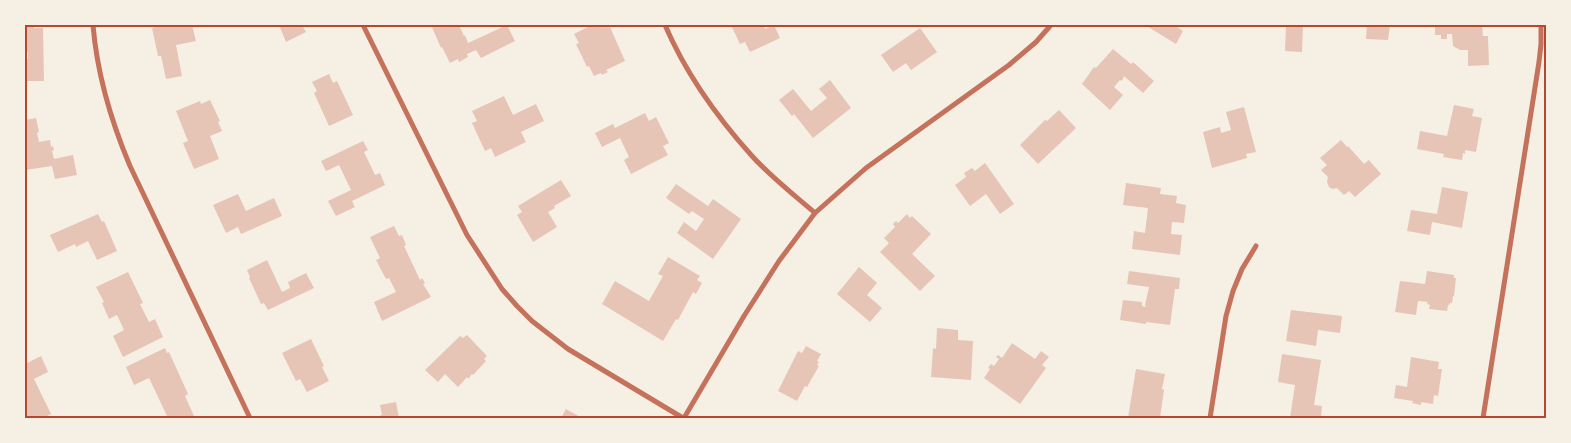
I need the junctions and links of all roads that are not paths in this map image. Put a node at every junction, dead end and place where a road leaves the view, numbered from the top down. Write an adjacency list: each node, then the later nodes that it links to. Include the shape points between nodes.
1 (93, 25): 8 (street, via 100,70 118,136)
2 (363, 25): 9 (street, via 467,235 502,289 532,321 568,349)
3 (665, 25): 6 (street, via 691,77 710,106 753,157)
4 (1051, 25): 6 (street, via 1022,55 873,163)
5 (1541, 25): 11 (street, via 1539,62)
6 (815, 214): 9 (street, via 779,261)
7 (1256, 246): 10 (street, via 1242,269 1226,316)
8 (250, 418)
9 (684, 418)
10 (1210, 418)
11 (1483, 418)

